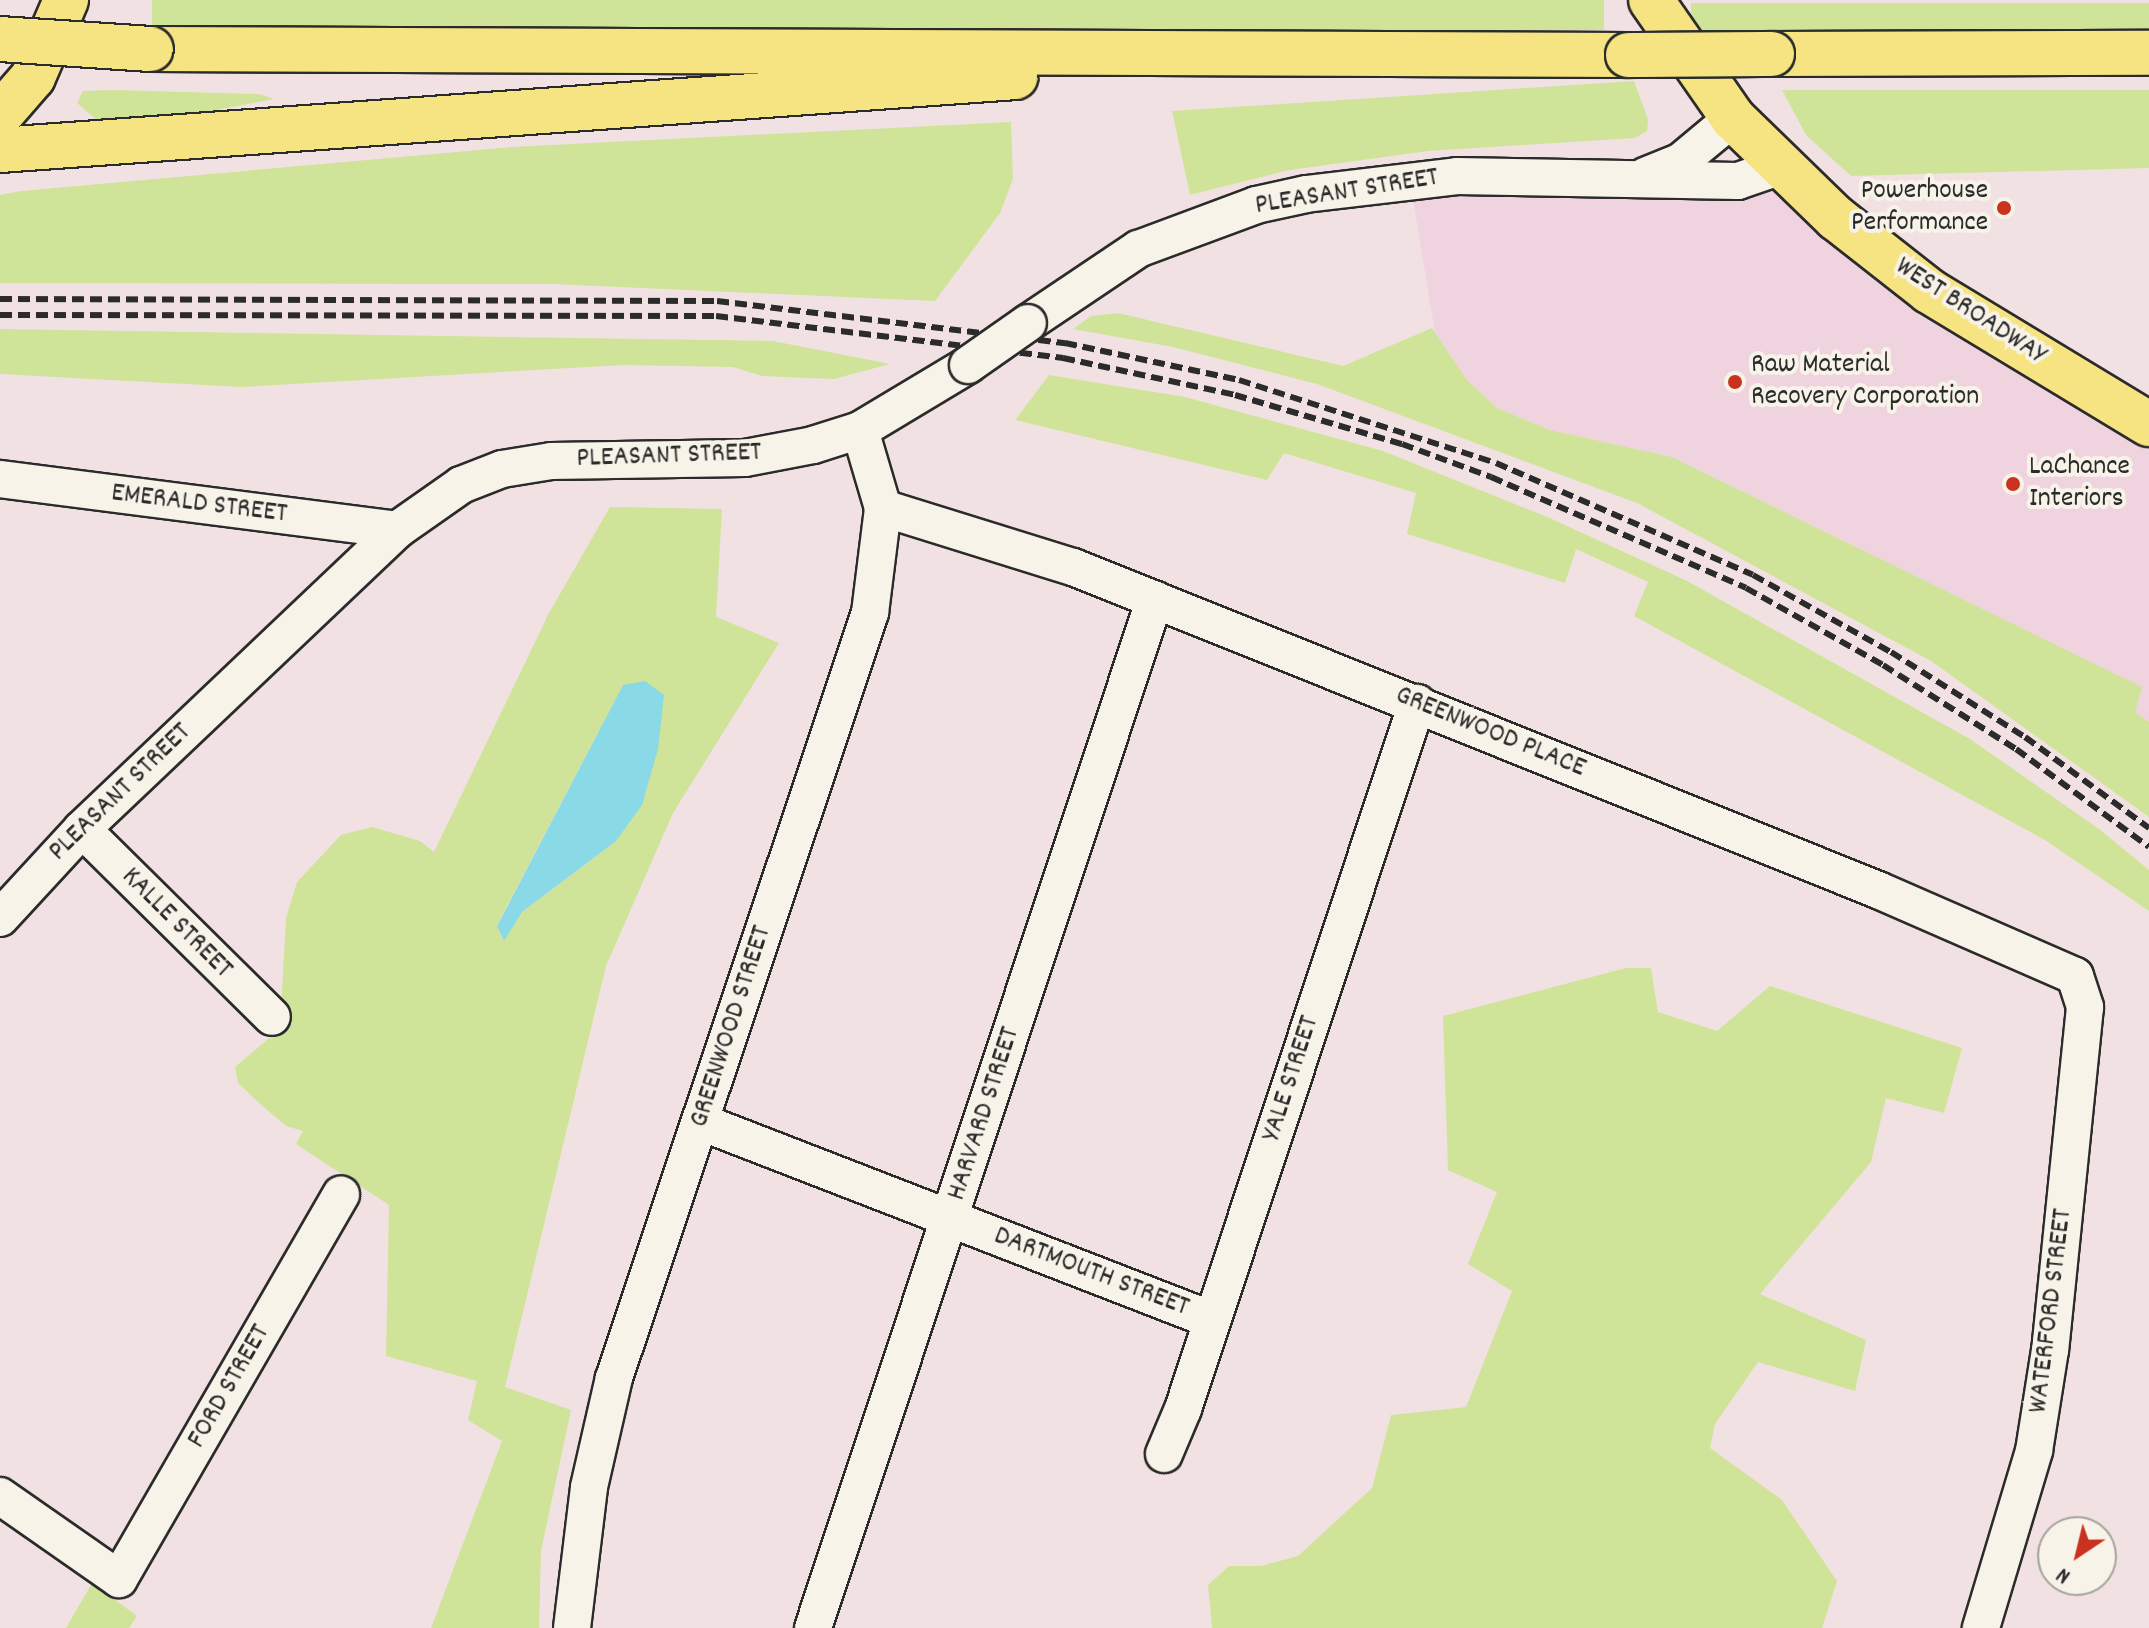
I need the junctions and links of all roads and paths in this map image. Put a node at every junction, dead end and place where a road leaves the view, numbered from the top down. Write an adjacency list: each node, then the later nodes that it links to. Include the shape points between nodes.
1 (66, 0): 6 (main road, via 33,77)
2 (1651, 0): 7 (main road, WEST BROADWAY)
3 (0, 39): 5 (main road, bridge, via 151,49)
4 (2149, 53): 5 (main road, bridge)
5 (1288, 55): 8 (main road, via 748,100)
6 (0, 115)
7 (1733, 118): 9 (main road, WEST BROADWAY); 10 (street, PLEASANT STREET, via 1680,162)
8 (0, 150)
9 (1779, 167): 10 (street, PLEASANT STREET, via 1738,181); 11 (main road, WEST BROADWAY, via 1929,291)
10 (1639, 178): 12 (street, PLEASANT STREET, bridge, via 1457,176 1352,186 1256,205 1138,249 968,365)
11 (2149, 424)
12 (860, 430): 14 (street, GREENWOOD STREET); 15 (street, PLEASANT STREET, via 745,458 520,465 472,480)
13 (0, 479): 15 (street, EMERALD STREET)
14 (883, 508): 16 (street, GREENWOOD PLACE, via 1073,567); 22 (street, GREENWOOD STREET, via 879,559 861,644)
15 (397, 530): 18 (street, PLEASANT STREET)
16 (1155, 599): 17 (street, GREENWOOD PLACE); 24 (street, HARVARD STREET)
17 (1417, 703): 20 (street, GREENWOOD PLACE, via 2058,965); 25 (street, YALE STREET)
18 (82, 829): 19 (street, PLEASANT STREET); 21 (street, KALLE STREET)
19 (0, 918)
20 (2082, 988): 30 (street, WATERFORD STREET, via 2085,1007 2048,1364 2034,1451)
21 (272, 1017)
22 (701, 1122): 24 (street, DARTMOUTH STREET); 28 (street, GREENWOOD STREET, via 609,1394 589,1487)
23 (341, 1195): 27 (street, FORD STREET, via 119,1579)
24 (951, 1218): 25 (street, DARTMOUTH STREET); 29 (street, HARVARD STREET)
25 (1212, 1320): 26 (street, YALE STREET)
26 (1164, 1454)
27 (0, 1496)
28 (572, 1628)
29 (813, 1628)
30 (1981, 1628)

